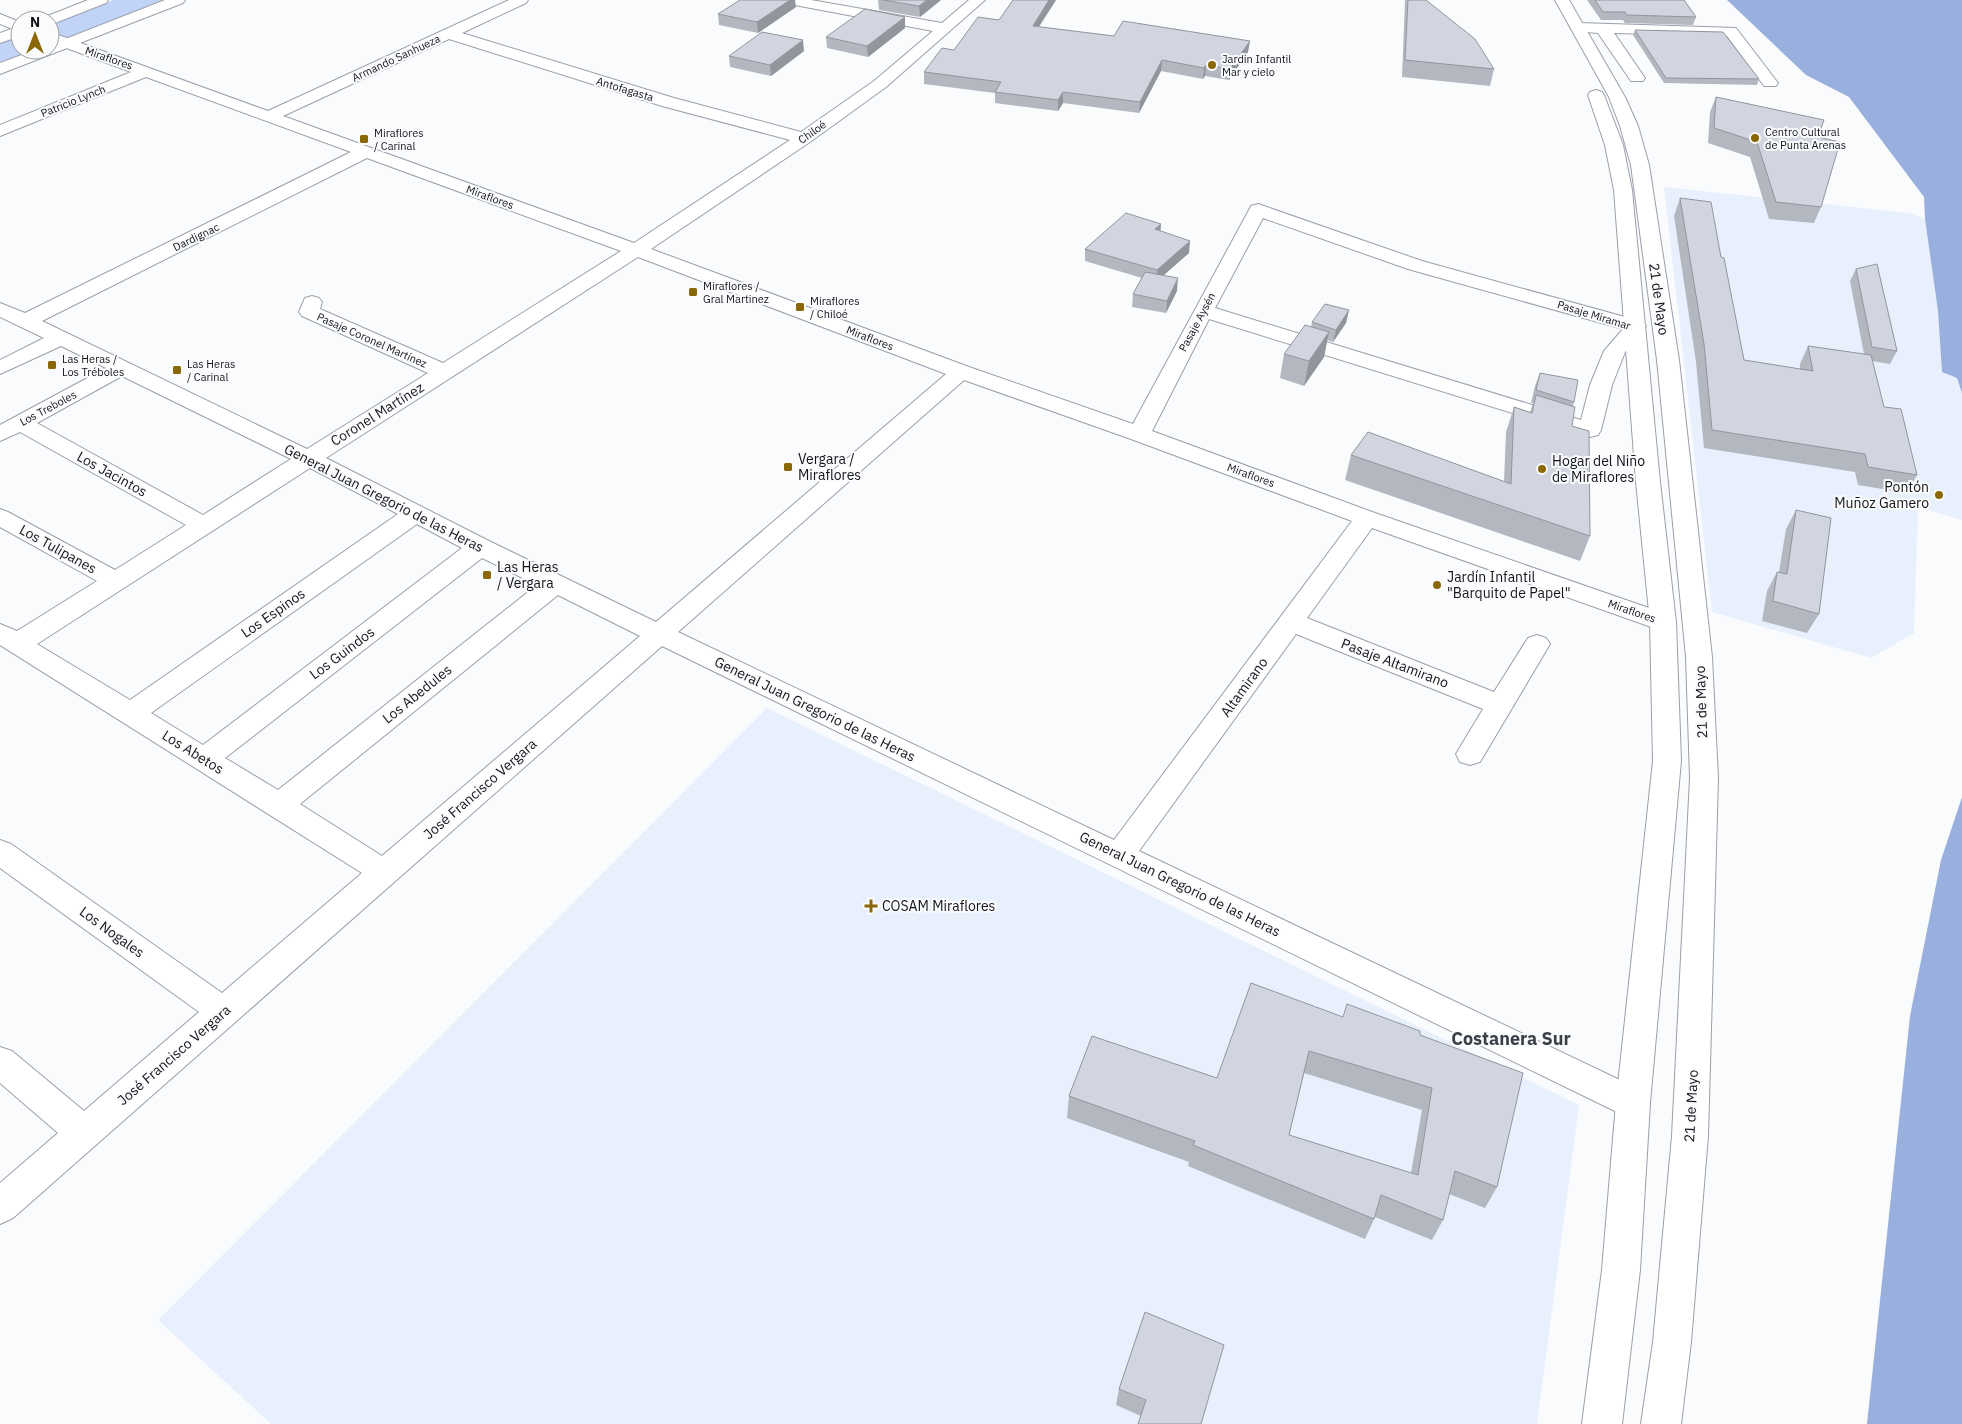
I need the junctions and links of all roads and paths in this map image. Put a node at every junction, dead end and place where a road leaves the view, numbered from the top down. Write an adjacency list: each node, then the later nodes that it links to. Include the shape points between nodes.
1 (102, 0): 8 (street)
2 (178, 0): 13 (street)
3 (521, 0): 11 (street, Armando Sanhueza)
4 (789, 0): 9 (street)
5 (978, 0): 9 (street, Chiloé)
6 (1543, 0): 30 (street, 21 de Mayo, via 1598,98 1614,144 1623,190)
7 (1562, 0): 10 (street, 21 de Mayo)
8 (60, 16)
9 (944, 28): 22 (street, Chiloé, via 880,84)
10 (1591, 28): 18 (street); 19 (street, via 1731,31); 66 (street, 21 de Mayo, via 1629,126 1640,165 1668,360 1699,657 1704,778 1690,1136 1672,1342)
11 (448, 34): 20 (street, Armando Sanhueza); 22 (street, Antofagasta, via 668,102)
12 (60, 41): 13 (street, Miraflores)
13 (67, 43): 14 (street); 17 (street, Miraflores)
14 (60, 46)
15 (24, 60): 16 (street)
16 (0, 69)
17 (146, 71): 20 (street, Miraflores); 21 (street, Patricio Lynch)
18 (1637, 78)
19 (1770, 83)
20 (270, 116): 23 (street, Miraflores)
21 (0, 131)
22 (804, 138): 25 (street, Chiloé)
23 (366, 152): 25 (street, Miraflores); 29 (street, Dardignac)
24 (1258, 210): 28 (street, Pasaje Aysén); 30 (street, Pasaje Miramar, via 1415,265)
25 (636, 250): 34 (street, Coronel Martínez); 35 (street, Miraflores)
26 (312, 302): 34 (street, Pasaje Coronel Martínez, via 309,312)
27 (2, 311): 29 (street, General Juan Gregorio de las Heras)
28 (1202, 311): 30 (street, Pasaje Miramar, via 1590,430 1601,385 1615,351); 38 (street, Pasaje Aysén)
29 (26, 321): 31 (street, General Juan Gregorio de las Heras)
30 (1636, 326): 48 (street, 21 de Mayo)
31 (61, 338): 32 (street); 33 (street, General Juan Gregorio de las Heras)
32 (0, 368)
33 (122, 368): 36 (street, Los Treboles); 39 (street, General Juan Gregorio de las Heras)
34 (444, 372): 39 (street, Coronel Martínez)
35 (961, 372): 38 (street, Miraflores); 49 (street, José Francisco Vergara)
36 (20, 423): 37 (street, Los Treboles); 43 (street, Los Jacintos)
37 (0, 434)
38 (1139, 434): 42 (street, Miraflores)
39 (308, 458): 40 (street, General Juan Gregorio de las Heras); 43 (street, Coronel Martínez)
40 (416, 514): 44 (street, General Juan Gregorio de las Heras); 53 (street, Los Espinos)
41 (0, 517): 45 (street, Los Tulipanes)
42 (1367, 518): 47 (street, Altamirano); 48 (street, Miraflores)
43 (203, 525): 45 (street, Coronel Martínez)
44 (480, 547): 46 (street, General Juan Gregorio de las Heras); 55 (street, Los Guindos)
45 (116, 581): 50 (street, Coronel Martínez)
46 (555, 584): 49 (street, General Juan Gregorio de las Heras); 56 (street, Los Abedules)
47 (1291, 622): 52 (street, Pasaje Altamirano); 58 (street, Altamirano)
48 (1663, 622): 62 (street, 21 de Mayo, via 1668,761)
49 (658, 634): 58 (street, General Juan Gregorio de las Heras); 59 (street, José Francisco Vergara)
50 (9, 639): 53 (street, Los Abetos)
51 (1537, 644): 52 (street)
52 (1500, 704): 54 (street)
53 (132, 713): 55 (street, Los Abetos)
54 (1470, 754)
55 (204, 759): 56 (street, Los Abetos)
56 (279, 805): 59 (street, Los Abetos)
57 (0, 852): 60 (street, Los Nogales)
58 (1120, 856): 62 (street, General Juan Gregorio de las Heras)
59 (384, 872): 60 (street, José Francisco Vergara)
60 (224, 1012): 63 (street, José Francisco Vergara)
61 (0, 1062): 63 (street)
62 (1633, 1103): 65 (street, 21 de Mayo, via 1621,1270)
63 (84, 1133): 64 (street, José Francisco Vergara)
64 (0, 1206)
65 (1602, 1424)
66 (1661, 1424)

